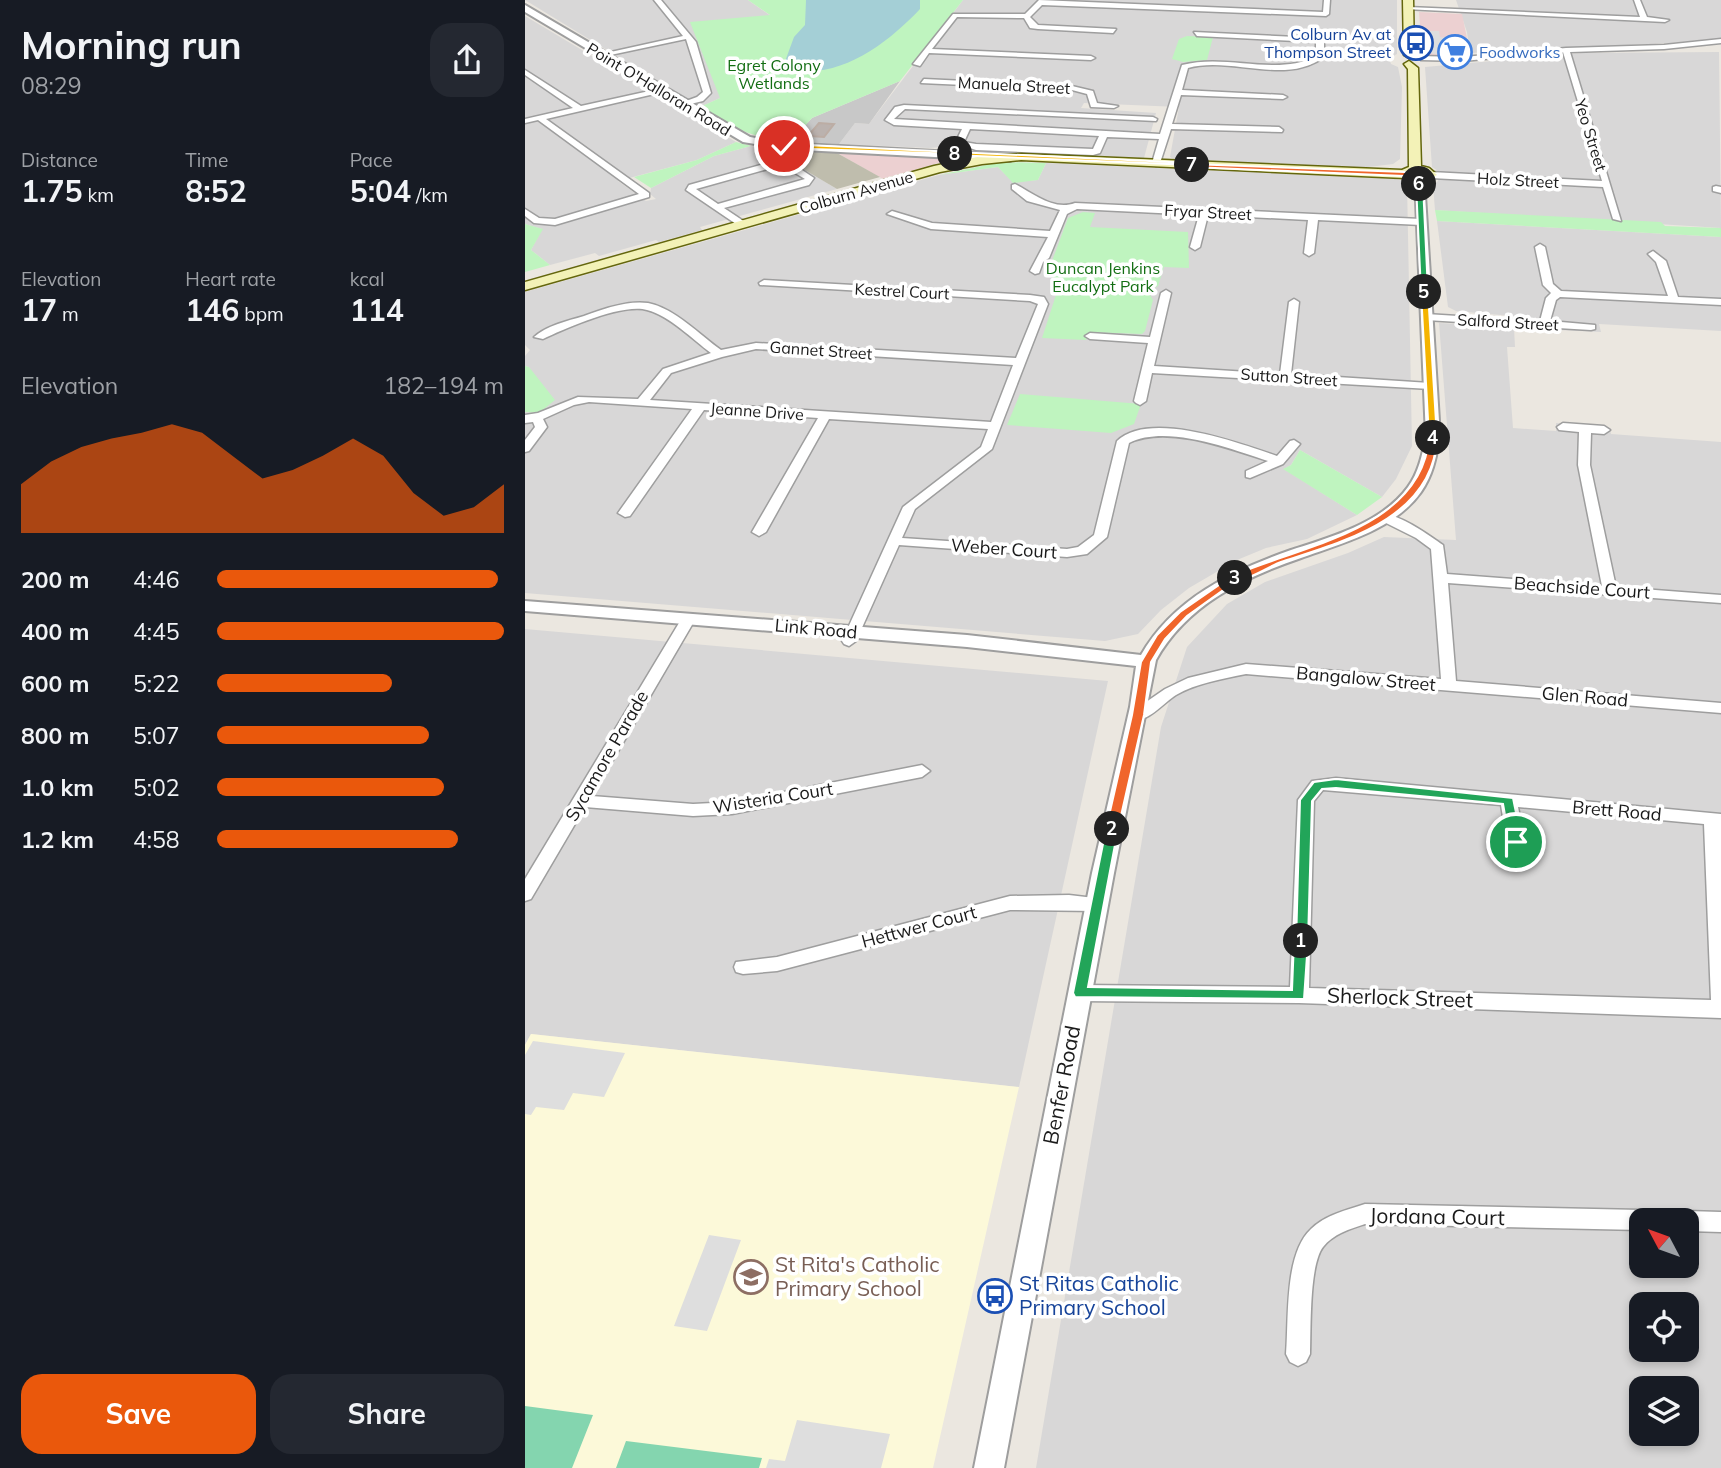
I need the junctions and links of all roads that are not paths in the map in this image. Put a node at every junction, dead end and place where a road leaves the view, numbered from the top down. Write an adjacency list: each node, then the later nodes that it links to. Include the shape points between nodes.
1 (657, 0): 14 (street)
2 (1209, 0): 8 (street)
3 (1327, 0): 8 (street, via 1326,14)
4 (1637, 0): 10 (street)
5 (1041, 2): 8 (street); 9 (street)
6 (1408, 5): 10 (street); 20 (main road)
7 (525, 8): 18 (street, Point O'Halloran Road)
8 (1207, 9)
9 (1026, 16): 12 (street, via 1038,27); 17 (street, via 955,15)
10 (1644, 18): 11 (street)
11 (1665, 19)
12 (1114, 31)
13 (1197, 34): 28 (street, via 1321,42 1319,57 1304,64 1190,64)
14 (687, 37): 18 (street); 30 (street, via 707,93)
15 (1719, 43): 16 (street)
16 (1566, 50): 21 (street); 48 (street, Yeo Street)
17 (928, 51): 19 (street); 22 (street)
18 (601, 55): 27 (street, Point O'Halloran Road)
19 (1091, 58)
20 (1403, 59): 21 (main road); 47 (main road, via 1412,68)
21 (1421, 60)
22 (917, 64)
23 (525, 72): 25 (street)
24 (924, 81): 31 (street, Manuela Street, via 1072,88 1090,93 1094,106)
25 (541, 82): 26 (street); 32 (street)
26 (525, 85)
27 (660, 90): 30 (street, Point O'Halloran Road); 32 (street)
28 (1177, 92): 29 (street); 38 (street, via 1168,109)
29 (1283, 97)
30 (682, 104): 43 (street, Point O'Halloran Road, via 756,142)
31 (1130, 107)
32 (579, 108): 34 (street)
33 (1064, 114): 35 (street); 37 (street, via 904,107 889,120); 40 (street)
34 (539, 117): 36 (street); 52 (street, via 646,195 555,222 537,221)
35 (1153, 119)
36 (525, 121)
37 (968, 126): 40 (street); 41 (street, via 959,143 976,146 1093,152)
38 (1167, 126): 39 (street); 42 (street)
39 (1279, 130)
40 (1056, 131): 41 (street)
41 (1104, 134): 42 (street)
42 (1164, 137): 46 (street)
43 (941, 153): 44 (street, Point O'Halloran Road); 45 (main road)
44 (1010, 158): 45 (main road, Colburn Avenue); 46 (main road, Colburn Avenue)
45 (964, 163): 58 (main road, Colburn Avenue)
46 (1156, 163): 47 (main road, Colburn Avenue)
47 (1417, 174): 48 (street, Holz Street); 57 (street)
48 (1606, 184): 56 (street, Yeo Street)
49 (1015, 187): 51 (street, Fryar Street, via 1030,199)
50 (717, 207): 50 (street, via 692,187 775,163 787,164 810,178 806,183); 58 (street)
51 (1067, 209): 53 (street, Fryar Street); 59 (street)
52 (525, 212)
53 (1204, 212): 55 (street, Fryar Street); 60 (street)
54 (892, 214): 59 (street, via 931,226)
55 (1313, 218): 57 (street, Fryar Street); 62 (street)
56 (1618, 219)
57 (1421, 222): 72 (street)
58 (743, 224): 66 (main road, Colburn Avenue)
59 (1053, 234): 64 (street)
60 (1195, 247)
61 (1540, 247): 68 (street, via 1548,285)
62 (1309, 253)
63 (1653, 254): 69 (street, via 1661,261)
64 (1035, 271)
65 (764, 283): 79 (street, Kestrel Court, via 1040,299 1043,304)
66 (525, 285)
67 (1166, 293): 77 (street)
68 (1558, 294): 69 (street); 73 (street, via 1551,298)
69 (1674, 299): 71 (street)
70 (1294, 302): 81 (street)
71 (1721, 302)
72 (1426, 317): 73 (street, Salford Street); 82 (street)
73 (1544, 324): 74 (street, Salford Street)
74 (1591, 327)
75 (1090, 336): 77 (street)
76 (539, 337): 78 (street, via 625,308 647,306)
77 (1153, 340): 80 (street)
78 (719, 354): 79 (street, Gannet Street, via 755,346); 84 (street, Gannet Street, via 667,371)
79 (1020, 362): 88 (street)
80 (1148, 369): 81 (street, Sutton Street); 83 (street)
81 (1285, 376): 82 (street, Sutton Street)
82 (1430, 386): 97 (street, via 1433,436 1428,467 1406,499)
83 (1140, 401)
84 (641, 402): 85 (street, Jeanne Drive); 87 (street, Jeanne Drive, via 576,400)
85 (700, 407): 86 (street, Jeanne Drive); 96 (street)
86 (825, 416): 88 (street, Jeanne Drive); 98 (street)
87 (531, 419): 93 (street, via 541,427)
88 (995, 426): 99 (street, via 986,449 909,508)
89 (1563, 427): 90 (street)
90 (1585, 429): 91 (street); 101 (street, via 1584,465)
91 (1604, 430)
92 (1294, 444): 94 (street)
93 (525, 448)
94 (1279, 461): 95 (street); 99 (street, Weber Court, via 1199,437 1138,433 1123,441 1100,537 1082,551)
95 (1251, 474)
96 (625, 513)
97 (1385, 517): 100 (street, Bangalow Street, via 1438,548); 107 (street, via 1213,591 1161,638)
98 (759, 531)
99 (893, 541): 106 (street)
100 (1442, 578): 101 (street, Beachside Court); 108 (street, Bangalow Street)
101 (1610, 590): 102 (street, Beachside Court)
102 (1721, 599)
103 (525, 606): 105 (street, Link Road)
104 (525, 615): 105 (street, Link Road)
105 (685, 623): 106 (street, Link Road); 112 (street, Sycamore Parade)
106 (852, 637): 107 (street, Link Road, via 1072,660)
107 (1146, 662): 110 (street, Benfer Road)
108 (1449, 685): 109 (street, Glen Road); 110 (street, Bangalow Street, via 1246,669 1193,681)
109 (1721, 708)
110 (1138, 715): 117 (street, Benfer Road)
111 (922, 771): 112 (street, Wisteria Court, via 733,808 693,810)
112 (580, 801): 116 (street, Sycamore Parade)
113 (1509, 801): 114 (street, Brett Road); 115 (street); 120 (street, Brett Road, via 1318,785 1306,800)
114 (1716, 820): 121 (street)
115 (1516, 842)
116 (525, 894)
117 (1097, 904): 118 (street, Hettwer Court, via 1010,903 778,964); 119 (street, Benfer Road)
118 (743, 967)
119 (1080, 993): 120 (street, Sherlock Street); 126 (street, Benfer Road)
120 (1299, 995): 121 (street, Sherlock Street)
121 (1720, 1009)
122 (1629, 1220): 125 (street, Jordana Court, via 1365,1214 1336,1223 1312,1243 1304,1267)
123 (1699, 1222): 124 (street)
124 (1721, 1222)
125 (1298, 1354)
126 (989, 1468)

